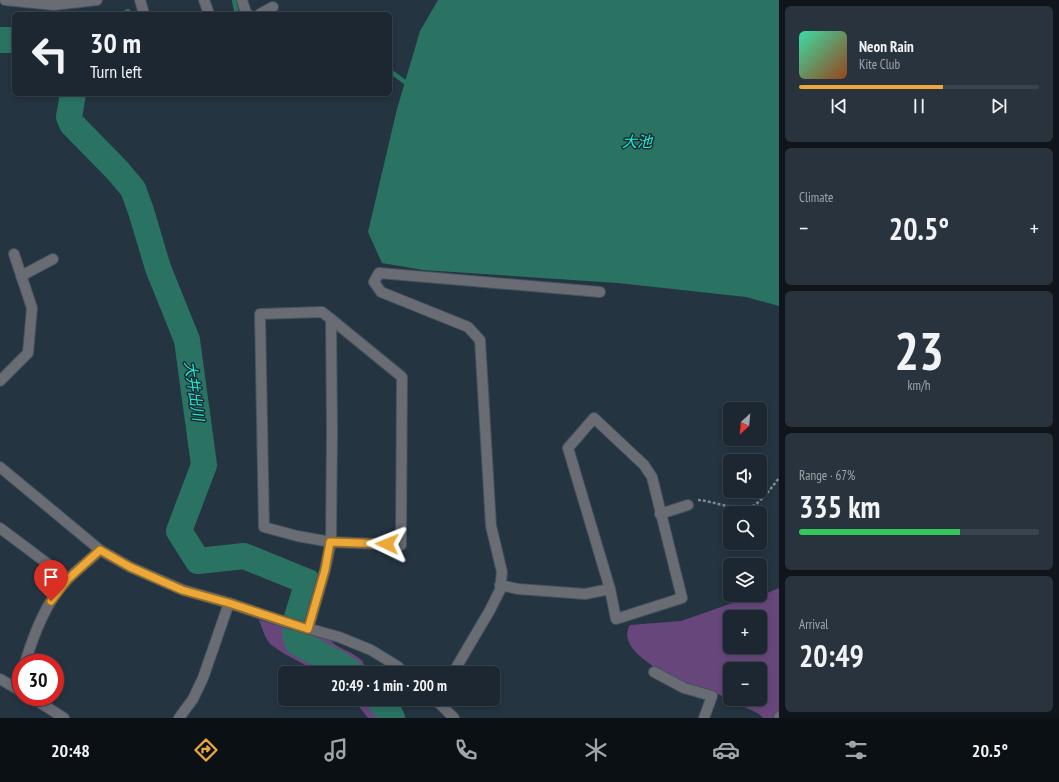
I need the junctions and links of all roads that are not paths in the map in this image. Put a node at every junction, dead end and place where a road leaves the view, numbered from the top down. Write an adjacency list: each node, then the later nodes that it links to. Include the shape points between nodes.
1 (6, 0): 6 (street, via 54,5)
2 (97, 0): 6 (street)
3 (140, 0): 8 (street)
4 (204, 0): 9 (street)
5 (242, 0): 10 (street)
6 (75, 1)
7 (272, 6): 11 (street)
8 (143, 12)
9 (208, 12)
10 (246, 12)
11 (263, 12)
12 (14, 254): 14 (street)
13 (53, 259): 14 (street)
14 (21, 276): 17 (street, via 32,308 28,353)
15 (600, 292): 25 (street, via 379,273 374,282 381,292 468,327 480,340 490,526 502,572)
16 (331, 319): 22 (street); 22 (street, via 402,377 402,385 401,545); 22 (street, via 322,312 260,314 264,527)
17 (0, 382)
18 (0, 467): 23 (street)
19 (688, 505): 20 (street)
20 (660, 514): 26 (street, via 682,598 616,619); 26 (street, via 652,478 644,465 594,418 568,448)
21 (0, 528): 24 (street)
22 (330, 542): 28 (street, via 325,570)
23 (100, 550): 24 (street); 27 (street, via 130,567 182,590)
24 (68, 579): 29 (street, via 48,607 36,630)
25 (500, 585): 26 (street, via 518,589 585,594); 31 (street, via 490,610)
26 (610, 589)
27 (229, 603): 28 (street); 38 (street, via 203,678 193,699)
28 (308, 629): 30 (street, via 339,637 371,650)
29 (28, 654)
30 (397, 666)
31 (457, 666)
32 (654, 672): 40 (street, via 684,688 712,696)
33 (0, 679): 34 (street)
34 (12, 685)
35 (45, 706): 37 (street)
36 (443, 706): 39 (street)
37 (64, 718)
38 (179, 718)
39 (454, 718)
40 (704, 718)

